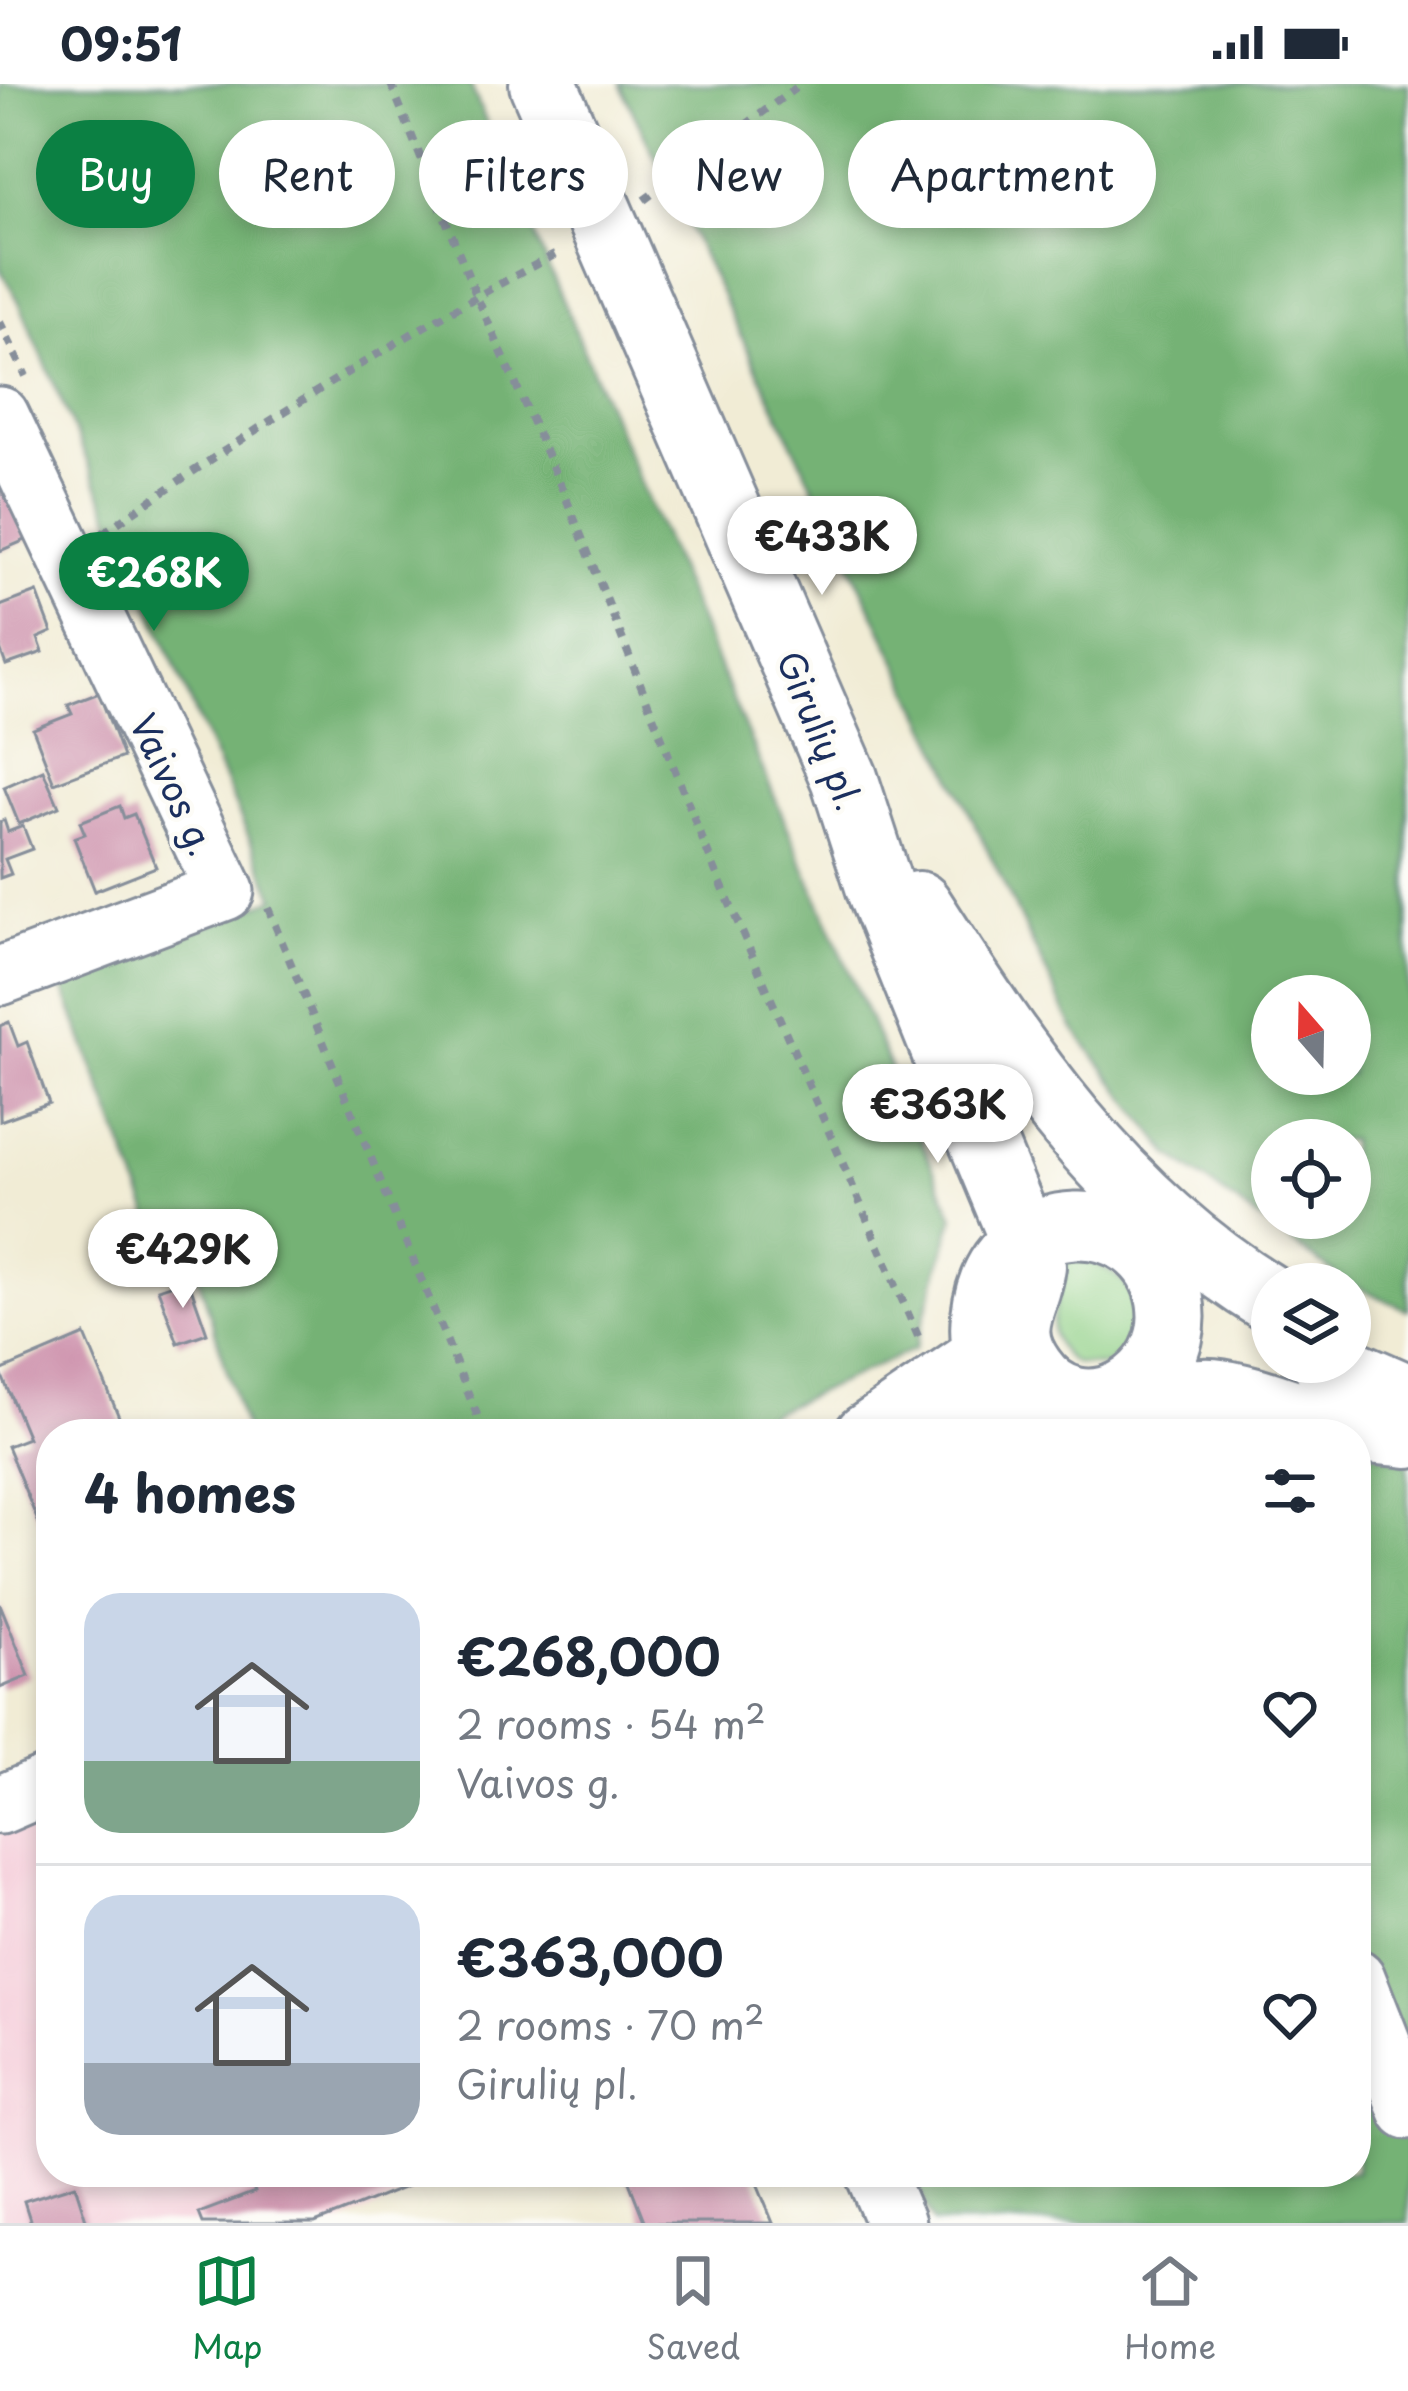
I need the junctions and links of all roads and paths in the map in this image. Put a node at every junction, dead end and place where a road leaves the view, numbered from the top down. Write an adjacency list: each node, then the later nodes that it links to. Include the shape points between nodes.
1 (391, 84): 7 (path)
2 (543, 84): 4 (main road, Girulių pl.)
3 (802, 84): 5 (path)
4 (558, 120)
5 (628, 211)
6 (605, 228): 7 (path); 10 (main road, Girulių pl.)
7 (476, 296): 9 (path, via 236,441); 19 (path, via 712,863)
8 (0, 416): 9 (street, Vaivos g.)
9 (67, 558): 12 (street, Vaivos g., via 225,891)
10 (844, 778): 11 (main road); 13 (main road, Girulių pl., via 945,1051)
11 (903, 882): 13 (main road, via 1056,1210); 14 (main road, via 1023,1065 1077,1132 1168,1223)
12 (0, 976)
13 (1033, 1244): 15 (main road, via 1105,1229 1142,1250); 19 (main road, via 987,1299); 22 (main road, Girulių pl., via 1016,1326 1022,1355 1058,1395 1112,1398)
14 (1251, 1284)
15 (1170, 1298): 16 (main road); 22 (main road, via 1172,1327)
16 (1251, 1332)
17 (1371, 1354): 18 (main road)
18 (1408, 1372)
19 (980, 1378): 23 (street); 24 (street); 25 (main road)
20 (1408, 1398): 21 (main road)
21 (1317, 1407): 22 (main road, Girulių pl., via 1211,1392); 27 (main road, Girulių pl.)
22 (1136, 1409): 26 (main road); 29 (main road, via 1204,1360)
23 (895, 1419)
24 (918, 1419)
25 (1044, 1419)
26 (1084, 1419)
27 (1356, 1419)
28 (1371, 1424): 30 (main road, Girulių pl.)
29 (1408, 1425)
30 (1408, 1435)
31 (36, 1789): 32 (street)
32 (0, 1804)
33 (1371, 2016): 34 (street)
34 (1408, 2110)
35 (880, 2187): 36 (street)
36 (896, 2223)

